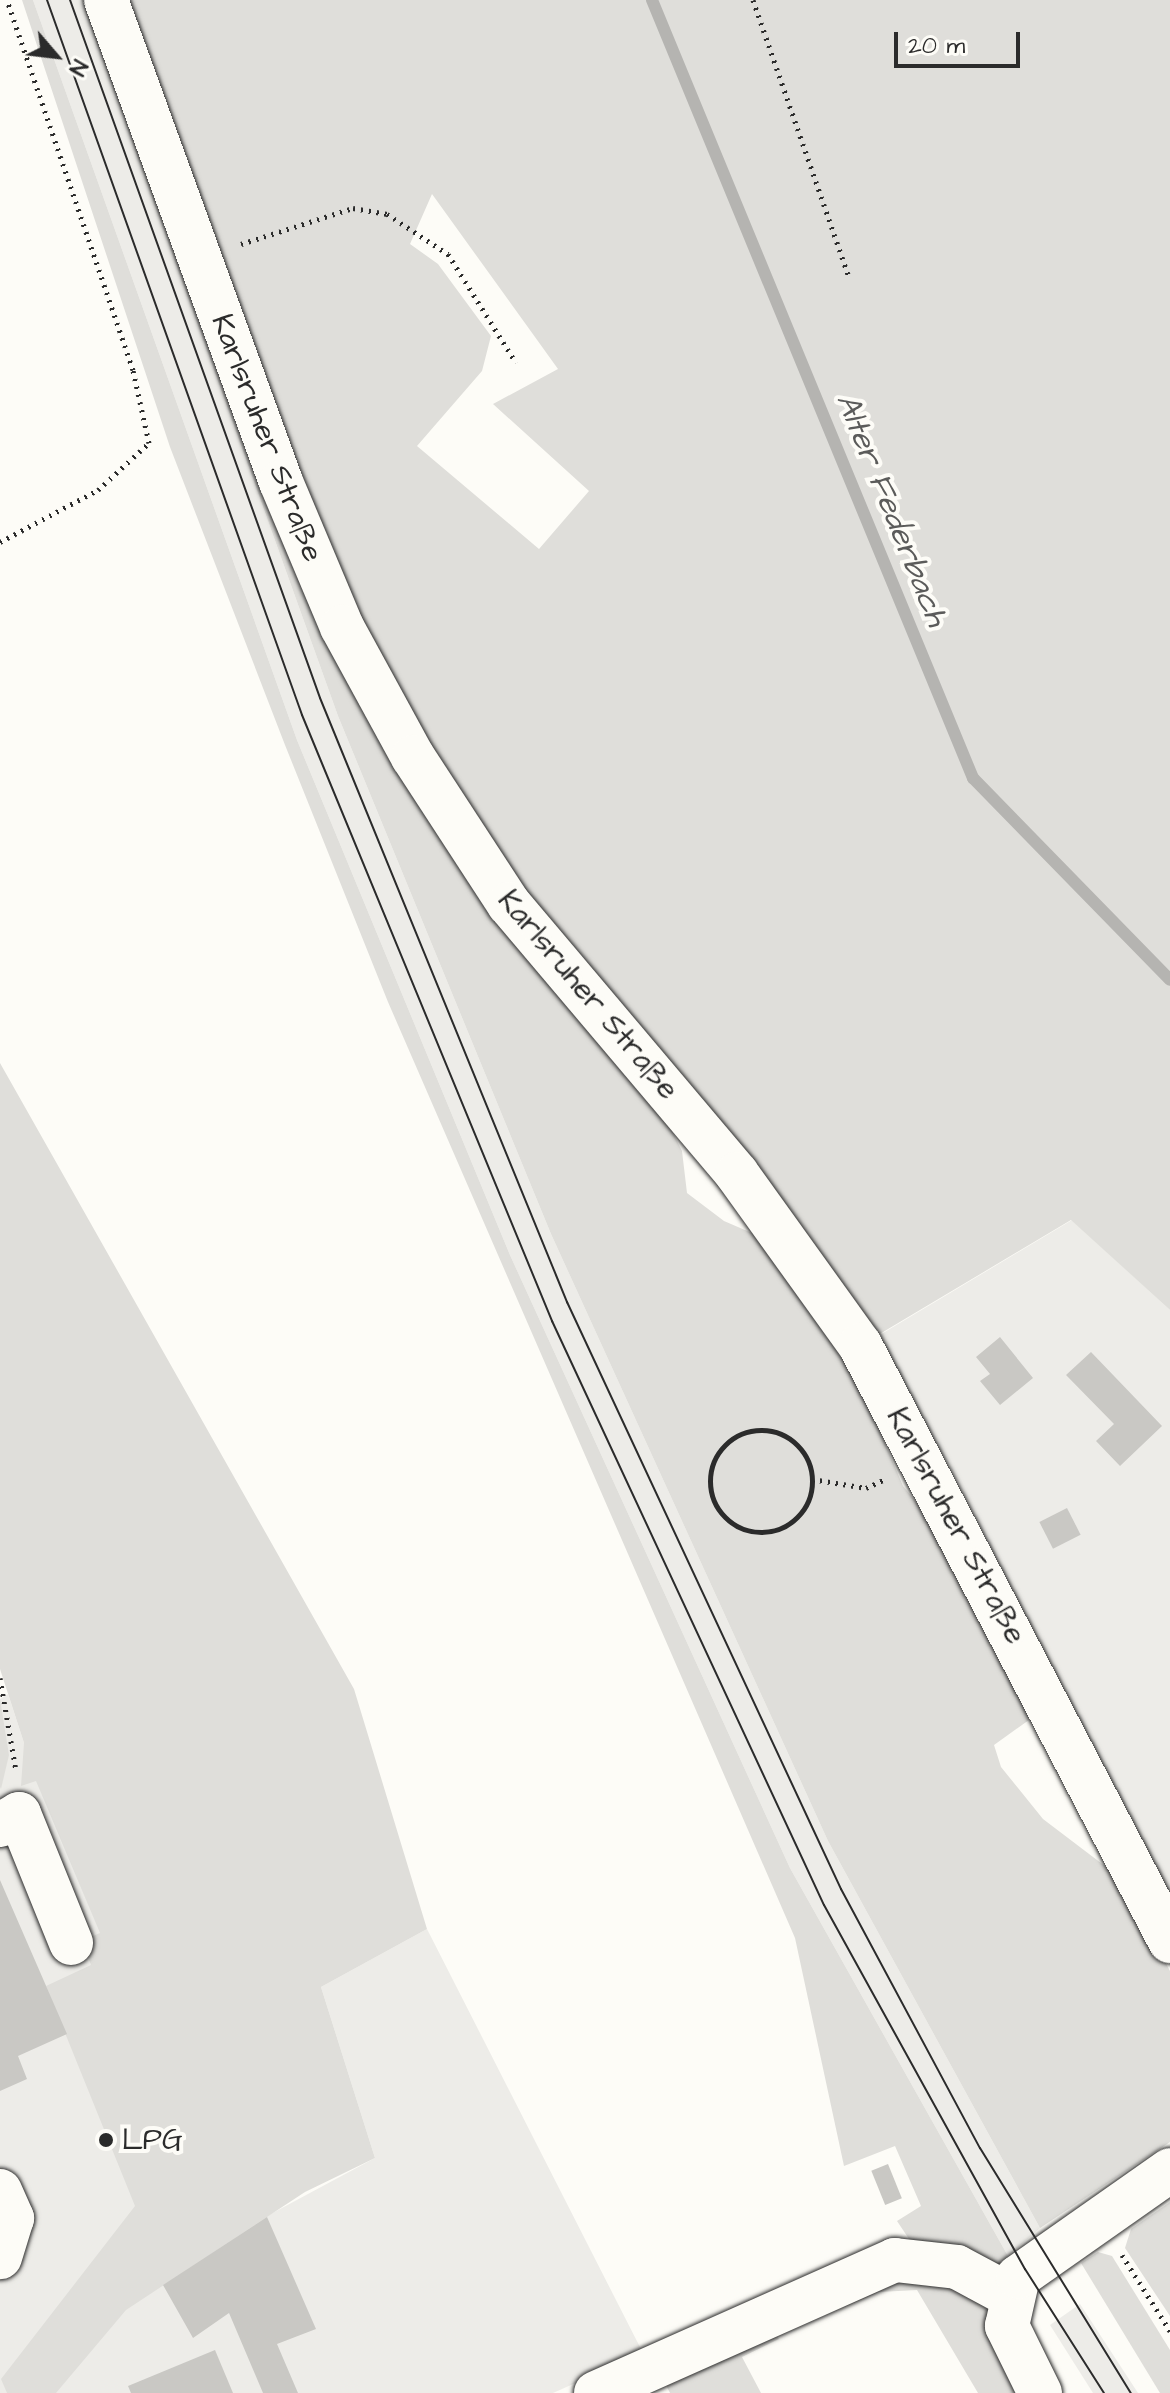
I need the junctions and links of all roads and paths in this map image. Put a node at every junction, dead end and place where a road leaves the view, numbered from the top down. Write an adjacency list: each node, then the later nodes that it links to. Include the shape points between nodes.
1 (7, 0): 7 (path, via 133,370 149,443 98,490)
2 (106, 0): 4 (street, Karlsruher Straße)
3 (753, 0): 5 (path)
4 (198, 258): 6 (path, via 353,208 387,214 448,254); 8 (street, Karlsruher Straße, via 342,627 413,757 509,904 737,1174 860,1345)
5 (849, 277)
6 (516, 363)
7 (0, 542)
8 (924, 1463): 9 (path, via 866,1488); 13 (street, Karlsruher Straße)
9 (812, 1479): 9 (path, via 801,1449 757,1430 717,1456 710,1488 725,1518 756,1532 774,1531 802,1512)
10 (0, 1678): 11 (path)
11 (13, 1724)
12 (0, 1825): 14 (street, via 19,1814)
13 (1170, 1941)
14 (71, 1943)
15 (1170, 2170): 17 (street)
16 (0, 2191): 18 (street, via 12,2218)
17 (1097, 2217): 19 (street, via 1025,2269); 20 (path)
18 (0, 2257)
19 (1009, 2295): 21 (street, via 957,2267 895,2260); 22 (street, via 1007,2326)
20 (1170, 2331)
21 (596, 2393)
22 (1040, 2393)

